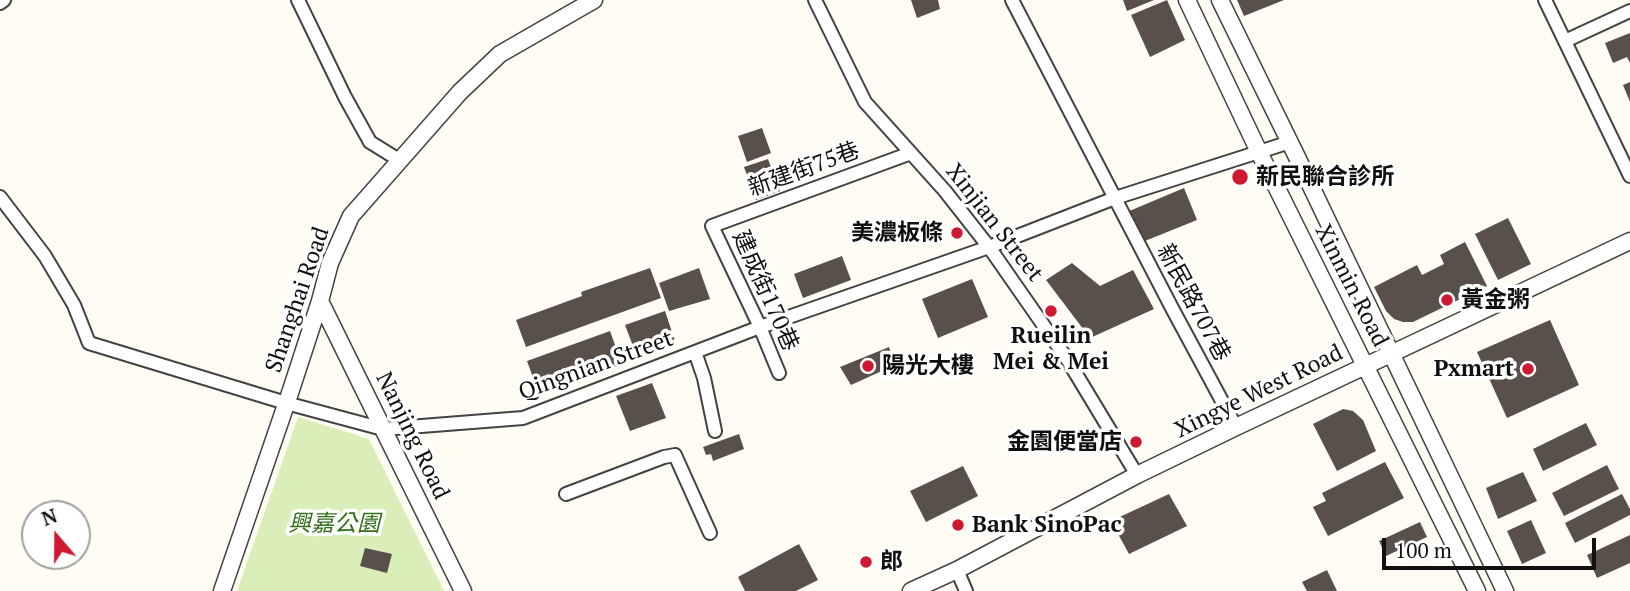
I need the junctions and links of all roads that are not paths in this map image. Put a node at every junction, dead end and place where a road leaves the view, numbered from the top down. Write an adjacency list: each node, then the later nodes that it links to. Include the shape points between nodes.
1 (298, 0): 13 (street, via 370,142)
2 (594, 0): 13 (street, Shanghai Road, via 500,54)
3 (815, 0): 12 (street, Xinjian Street, via 865,102)
4 (1012, 0): 16 (street, 新民路707巷)
5 (1187, 0): 11 (street, Xinmin Road)
6 (1220, 0): 10 (street, Xinmin Road)
7 (1545, 0): 9 (street)
8 (1630, 11): 9 (street)
9 (1565, 41): 14 (street)
10 (1290, 142): 11 (street); 23 (street, Xinmin Road)
11 (1259, 152): 16 (street); 24 (street, Xinmin Road)
12 (911, 153): 17 (street, 新建街75巷); 19 (street, Xinjian Street)
13 (399, 160): 20 (street, Shanghai Road, via 351,216 330,263)
14 (1630, 176)
15 (0, 197): 26 (street, Qingnian Street, via 45,256 74,305 89,343)
16 (1115, 198): 19 (street); 27 (street, 新民路707巷)
17 (712, 226): 21 (street, 建成街170巷)
18 (1630, 241): 23 (street, Xingye West Road)
19 (989, 247): 21 (street, Qingnian Street); 30 (street, Xinjian Street, via 1067,359)
20 (320, 301): 26 (street, Shanghai Road); 28 (street, Nanjing Road)
21 (760, 327): 22 (street, Qingnian Street); 25 (street, 建成街170巷)
22 (695, 352): 28 (street, Qingnian Street, via 523,418); 29 (street)
23 (1390, 354): 24 (street, Xingye West Road); 39 (street, Xinmin Road)
24 (1366, 366): 27 (street, Xingye West Road); 38 (street, Xinmin Road)
25 (779, 373)
26 (286, 403): 28 (street, Qingnian Street); 34 (street, Shanghai Road)
27 (1236, 427): 30 (street, Xingye West Road)
28 (383, 429): 35 (street, Nanjing Road)
29 (715, 432)
30 (1136, 475): 33 (street, Xingye West Road)
31 (566, 494): 32 (street, via 675,455)
32 (710, 533)
33 (957, 570): 36 (street, Xingye West Road); 37 (street)
34 (222, 591)
35 (463, 591)
36 (911, 591)
37 (966, 591)
38 (1477, 591)
39 (1505, 591)

